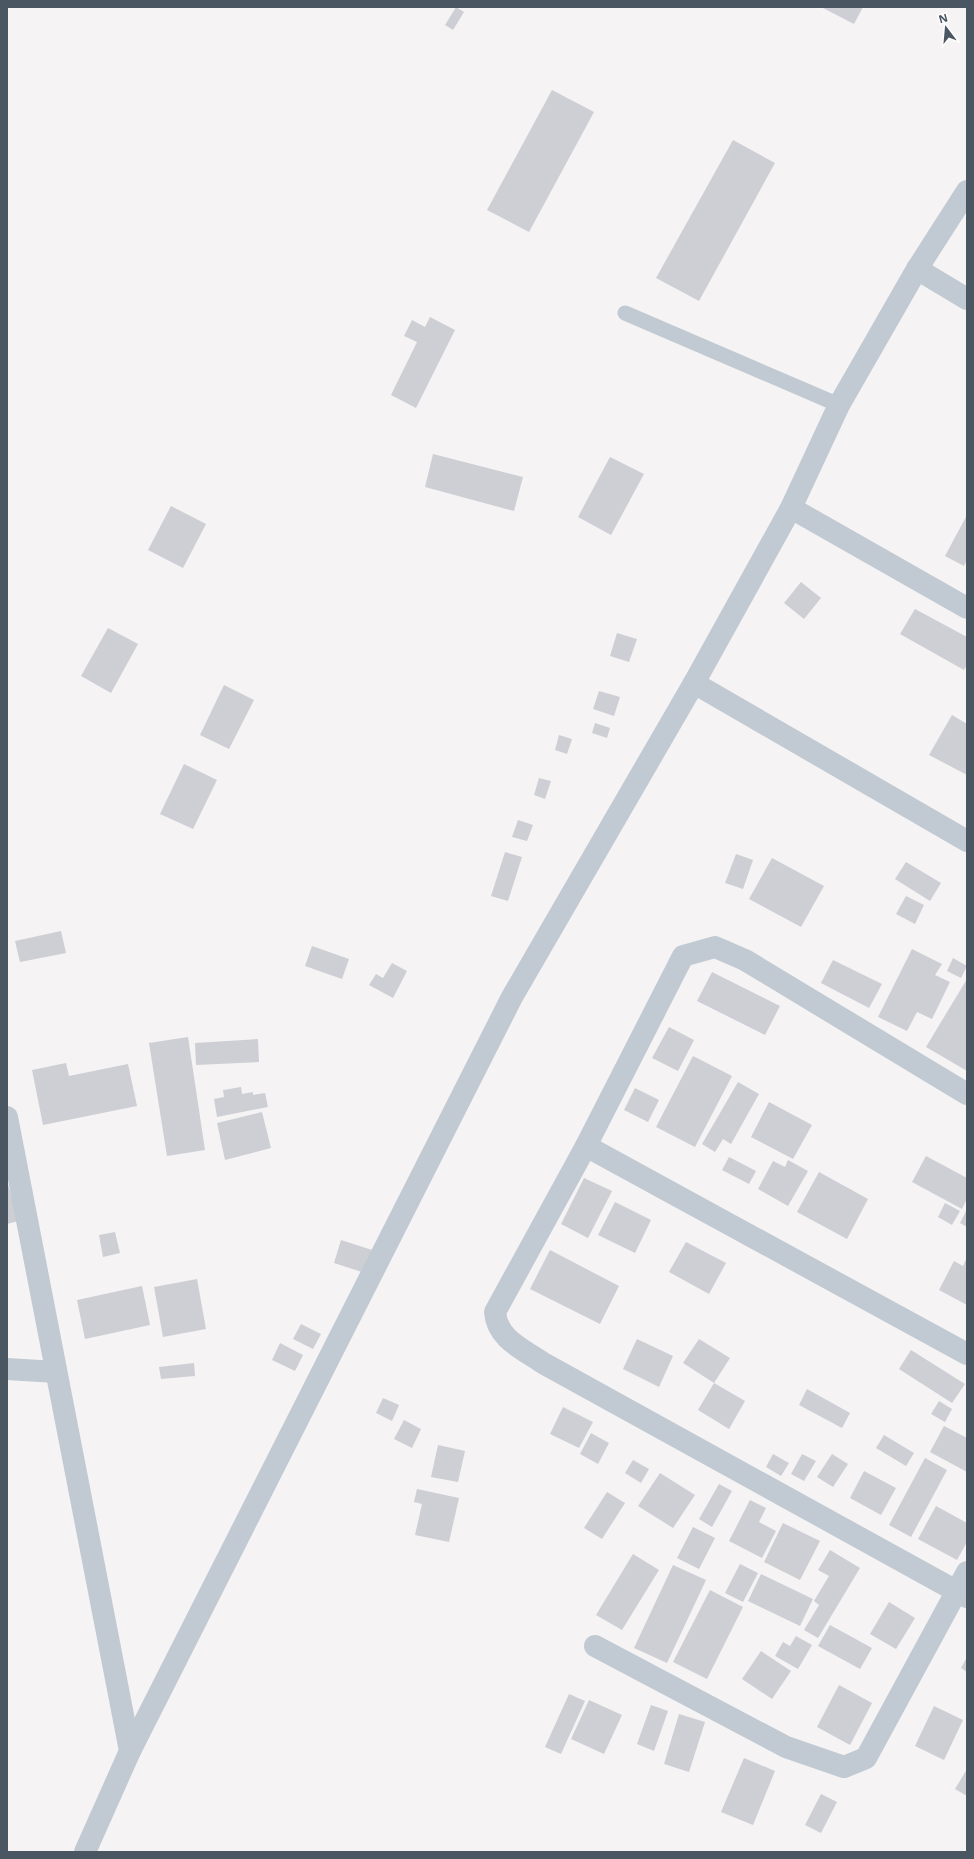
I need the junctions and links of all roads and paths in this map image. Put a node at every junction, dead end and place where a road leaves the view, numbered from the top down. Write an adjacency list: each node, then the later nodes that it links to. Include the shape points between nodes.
1 (967, 191): 2 (street)
2 (917, 269): 3 (street); 5 (street)
3 (967, 299)
4 (625, 313): 5 (lane)
5 (839, 405): 6 (street)
6 (791, 508): 7 (street); 8 (street)
7 (967, 608)
8 (694, 683): 9 (street); 19 (street, via 512,997)
9 (967, 841)
10 (967, 1094): 12 (street, via 745,960 715,947 683,956)
11 (7, 1117): 15 (street)
12 (586, 1146): 13 (street); 17 (street, via 495,1312 496,1322 502,1334 543,1363)
13 (967, 1354)
14 (7, 1369): 15 (street)
15 (56, 1372): 19 (street)
16 (967, 1572): 17 (street)
17 (962, 1594): 18 (street, via 866,1758 844,1767 786,1747)
18 (594, 1646)
19 (130, 1751): 20 (street)
20 (85, 1852)

